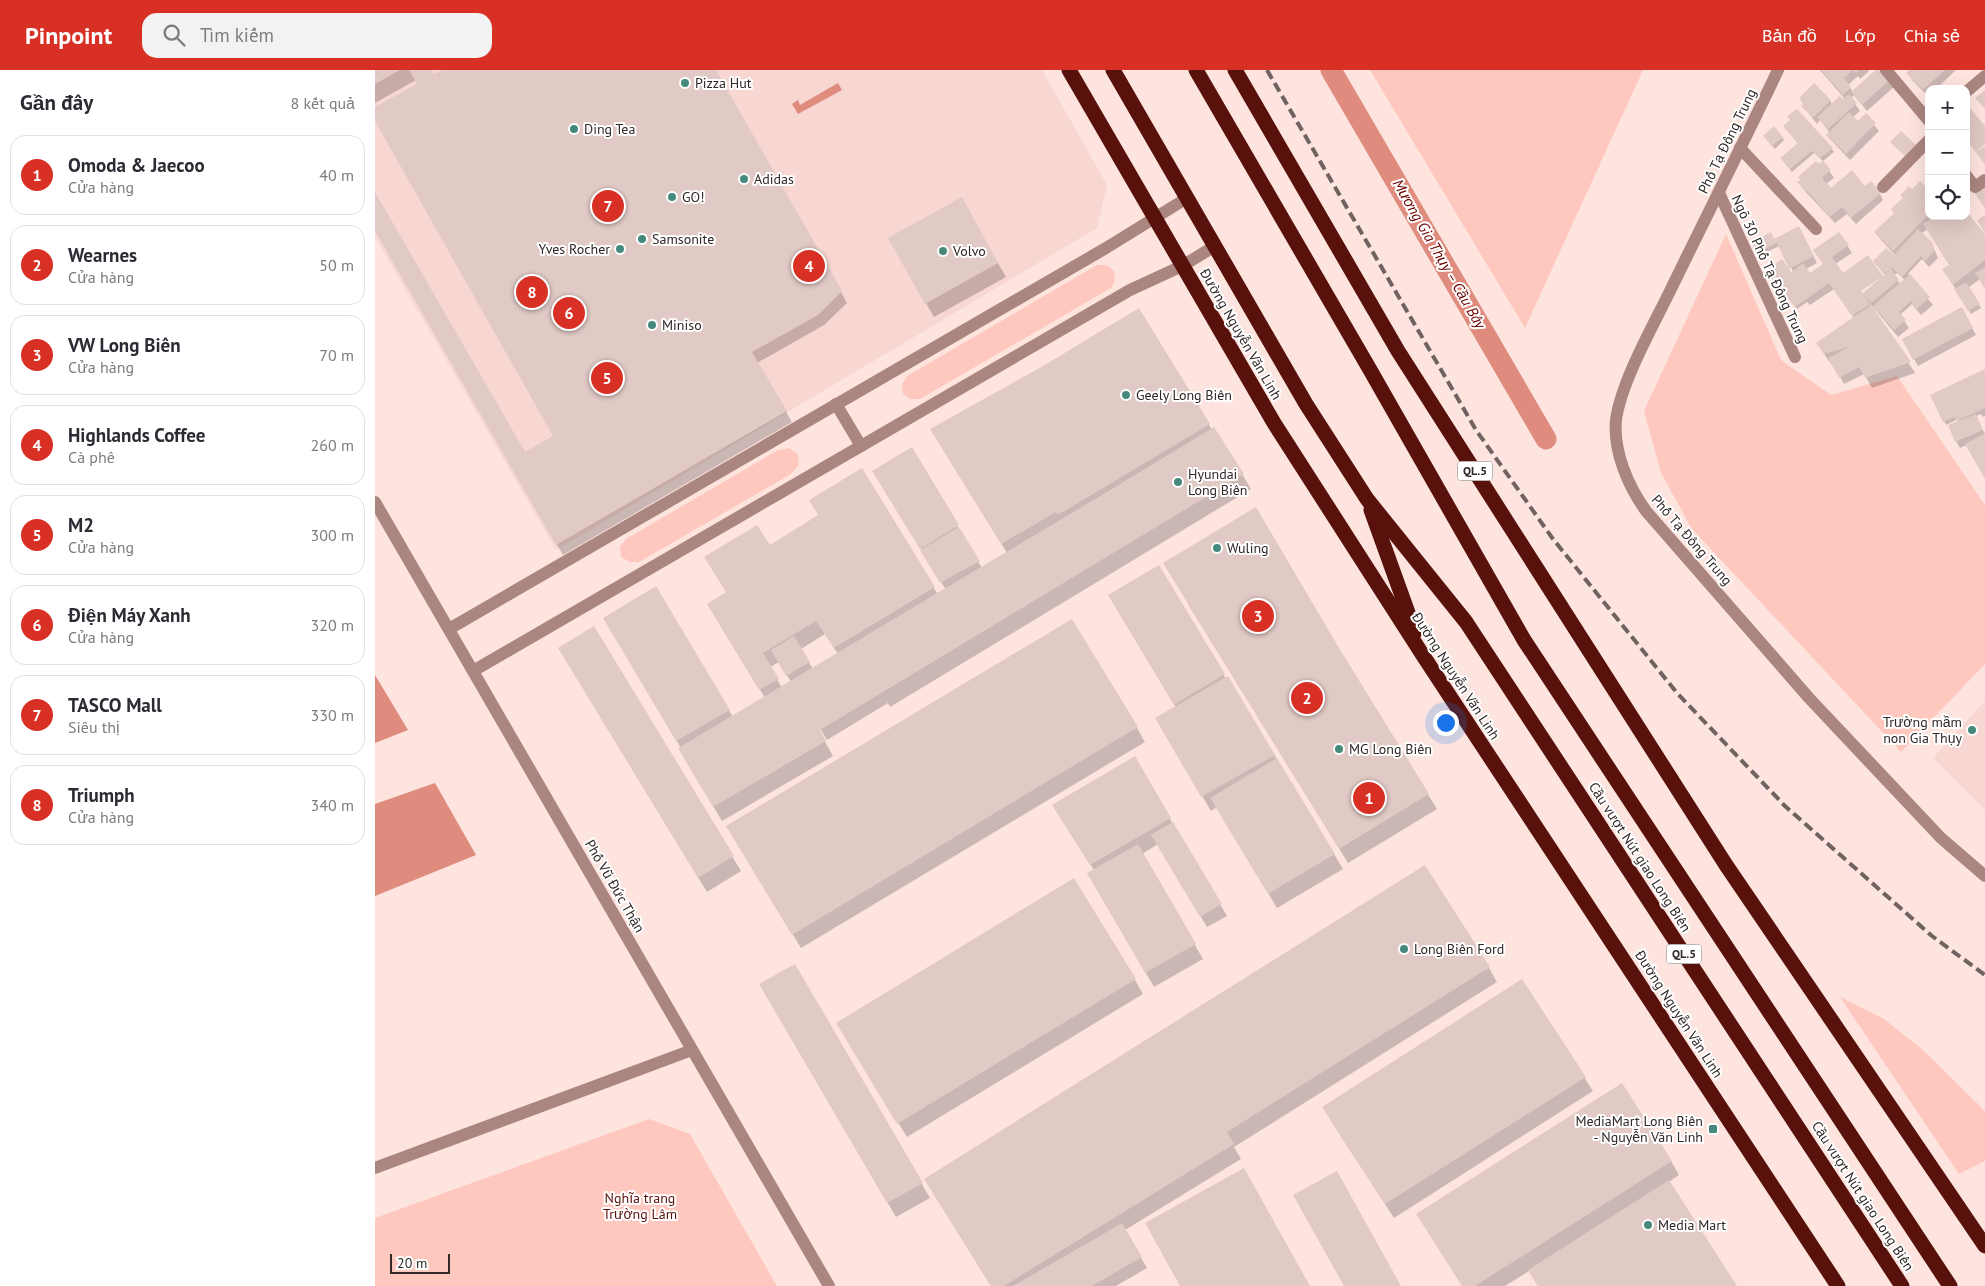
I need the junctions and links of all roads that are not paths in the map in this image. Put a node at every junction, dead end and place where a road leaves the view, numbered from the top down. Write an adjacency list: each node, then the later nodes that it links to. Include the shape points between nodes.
1 (1069, 70): 17 (highway, Đường Nguyễn Văn Linh)
2 (1113, 70): 16 (highway, Đường Nguyễn Văn Linh / QL.5)
3 (1196, 70): 37 (highway, Cầu vượt Nút giao Long Biên / QL.5, via 1524,640)
4 (1235, 70): 33 (highway, QL.5, via 1398,351 1726,865)
5 (1779, 70): 11 (street, Phố Tạ Đông Trung)
6 (1886, 70): 9 (street)
7 (1985, 76): 8 (street)
8 (1970, 89)
9 (1925, 116)
10 (1925, 144): 14 (street)
11 (1741, 148): 15 (street, Phố Tạ Đông Trung); 18 (street)
12 (1985, 180): 13 (street, via 1975,188)
13 (1970, 181)
14 (1883, 187)
15 (1719, 192): 21 (street, Ngõ 30 Phố Tạ Đông Trung); 30 (street, Phố Tạ Đông Trung, via 1624,390 1616,420 1619,456 1636,498 1646,511 1809,698 1941,838)
16 (1187, 198): 17 (street); 19 (highway, Đường Nguyễn Văn Linh / QL.5)
17 (1154, 217): 20 (highway, Đường Nguyễn Văn Linh); 22 (street)
18 (1816, 229)
19 (1215, 246): 20 (street); 24 (highway, Đường Nguyễn Văn Linh / QL.5, via 1307,404)
20 (1183, 266): 23 (street, via 1130,290); 28 (highway, Đường Nguyễn Văn Linh, via 1274,423)
21 (1795, 357)
22 (836, 404): 23 (street); 27 (street)
23 (861, 446): 29 (street)
24 (1367, 499): 26 (highway, Đường Nguyễn Văn Linh / QL.5); 28 (highway)
25 (375, 502): 27 (street, Phố Vũ Đức Thận)
26 (1466, 622): 36 (highway, Cầu vượt Nút giao Long Biên / QL.5)
27 (449, 629): 29 (street, Phố Vũ Đức Thận)
28 (1424, 657): 35 (highway, Đường Nguyễn Văn Linh)
29 (473, 671): 31 (street, Phố Vũ Đức Thận)
30 (1985, 876)
31 (693, 1050): 32 (street); 34 (street, Phố Vũ Đức Thận)
32 (375, 1168)
33 (1985, 1246)
34 (829, 1286)
35 (1839, 1286)
36 (1902, 1286)
37 (1949, 1286)

